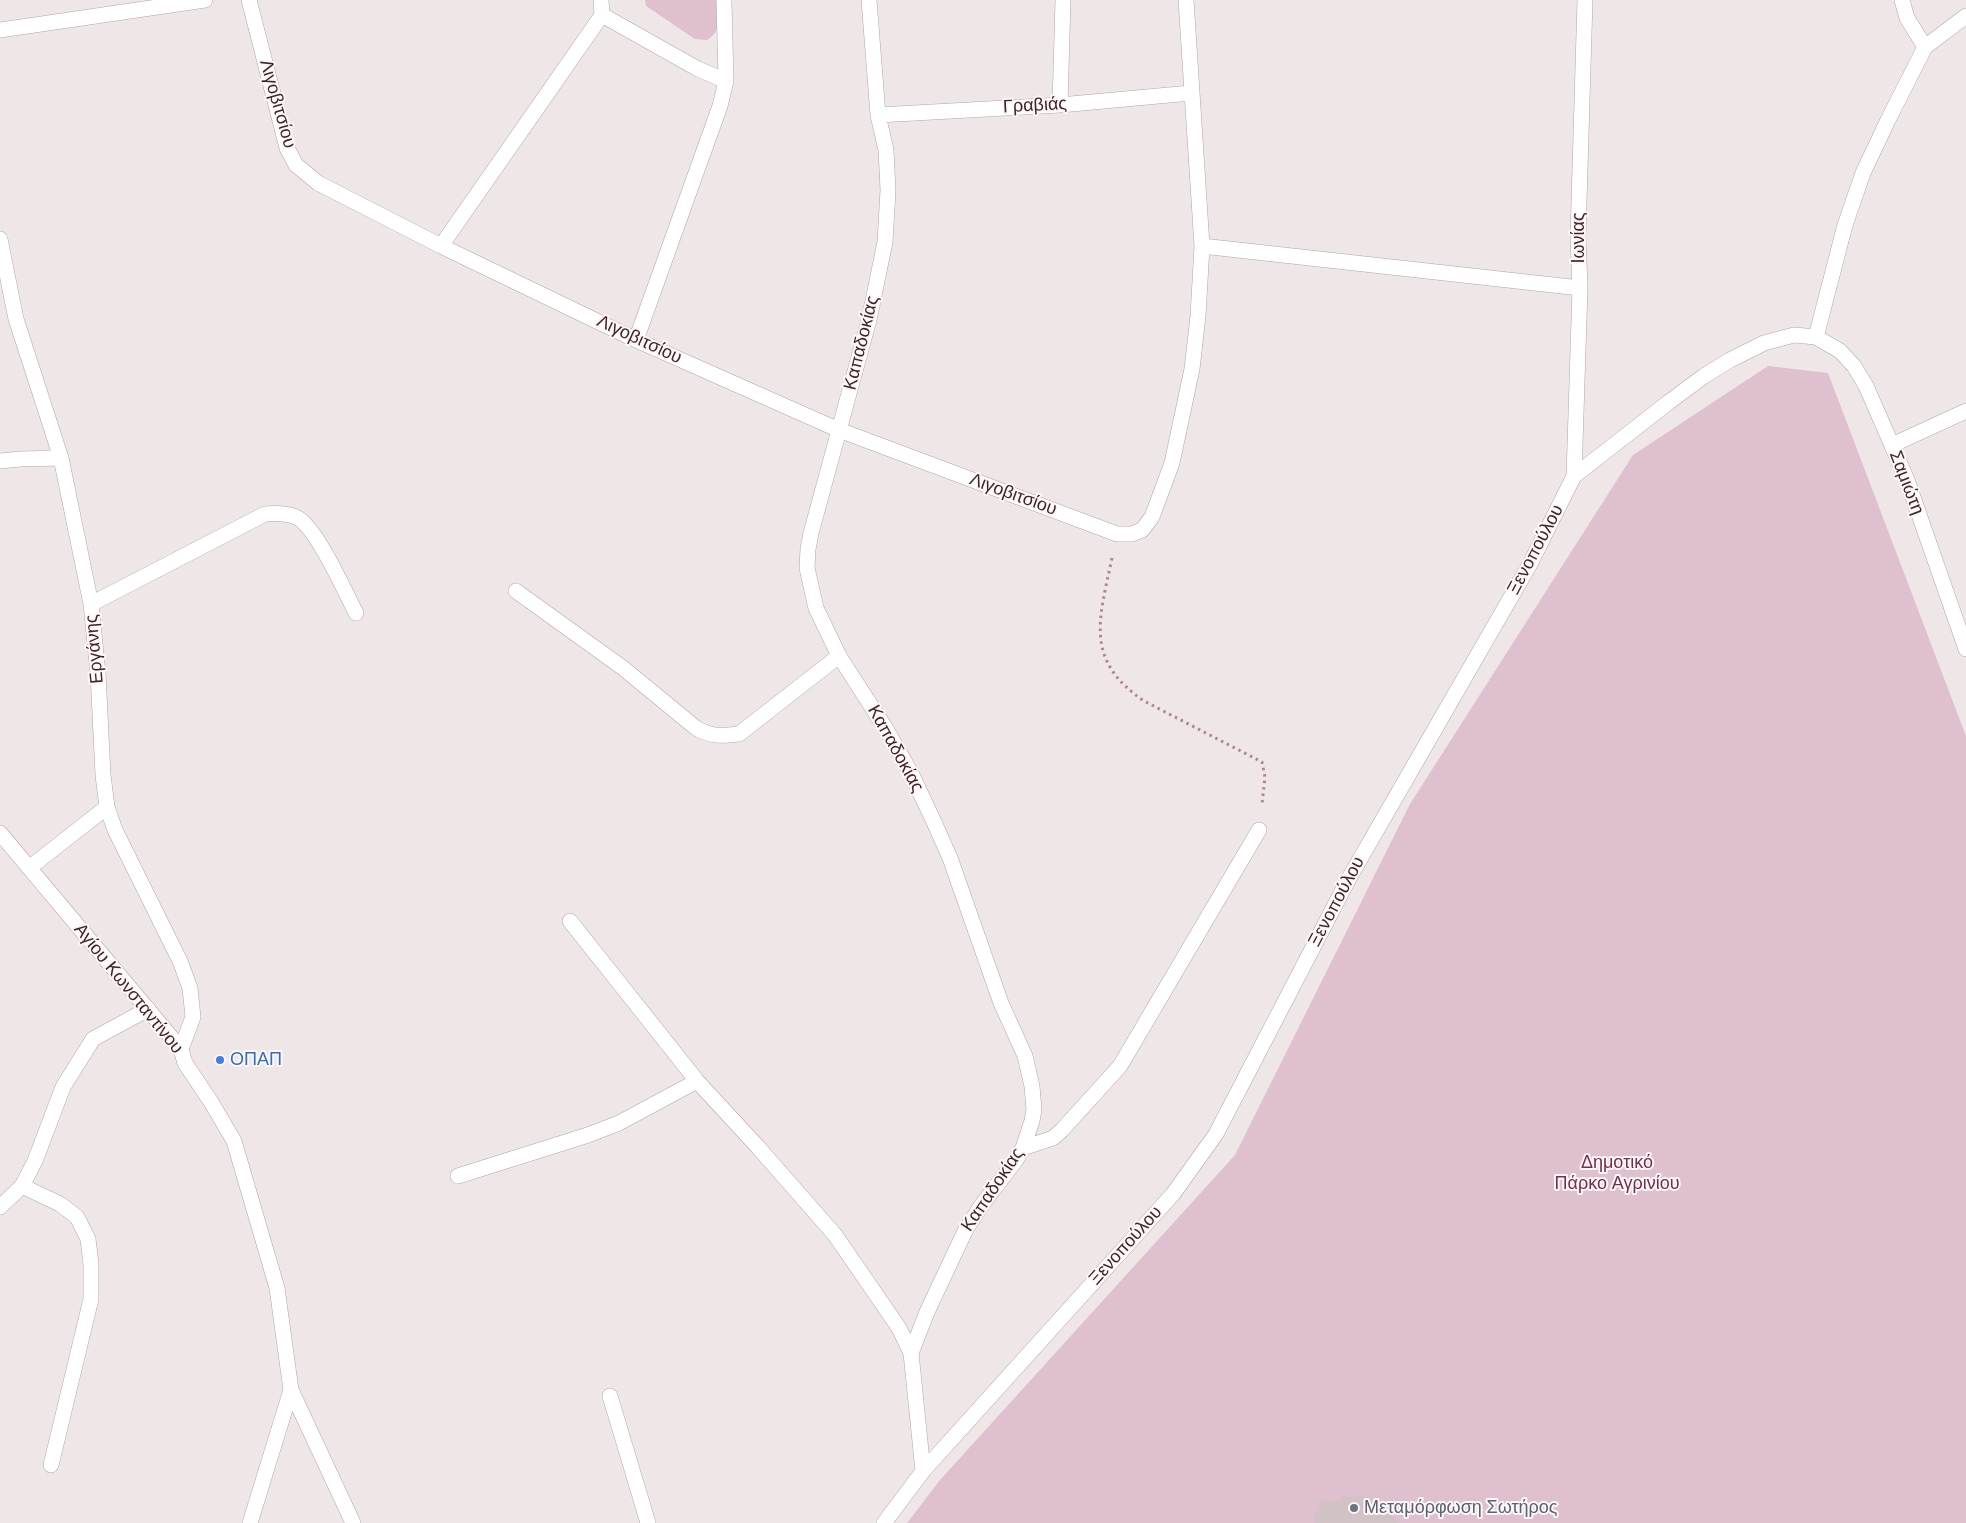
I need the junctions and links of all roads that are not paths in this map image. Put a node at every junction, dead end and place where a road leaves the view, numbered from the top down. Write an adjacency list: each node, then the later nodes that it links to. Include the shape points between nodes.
1 (205, 0): 12 (street)
2 (249, 0): 19 (street, Λιγοβιτσίου, via 287,148 296,165 318,183)
3 (601, 0): 10 (street)
4 (724, 0): 14 (street)
5 (868, 0): 17 (street, Καπαδοκίας)
6 (1063, 0): 16 (street)
7 (1186, 0): 15 (street)
8 (1585, 0): 21 (street, Ιωνίας, via 1578,236)
9 (1902, 0): 13 (street, via 1907,18)
10 (602, 16): 14 (street); 19 (street)
11 (1966, 16): 13 (street)
12 (0, 30)
13 (1925, 47): 22 (street, via 1863,173 1845,225)
14 (726, 81): 23 (street, via 720,106)
15 (1191, 93): 16 (street, Γραβιάς); 20 (street)
16 (1060, 105): 17 (street, Γραβιάς)
17 (878, 115): 25 (street, Καπαδοκίας, via 887,158 885,242 869,320)
18 (0, 238): 27 (street, Εργάνης, via 16,319)
19 (441, 246): 23 (street, Λιγοβιτσίου)
20 (1202, 246): 21 (street); 25 (street, Λιγοβιτσίου, via 1189,387 1172,463 1152,517 1142,530 1117,534)
21 (1580, 288): 29 (street, Ιωνίας)
22 (1816, 337): 26 (street, Σαμιώτη, via 1840,351 1854,366); 29 (street, Ξενοπούλου, via 1794,335 1764,343 1730,360 1669,402)
23 (636, 340): 25 (street, Λιγοβιτσίου)
24 (1966, 411): 26 (street)
25 (839, 430): 34 (street, Καπαδοκίας, via 811,532 807,568 816,608)
26 (1892, 445): 33 (street, Σαμιώτη)
27 (61, 458): 28 (street); 31 (street, Εργάνης)
28 (0, 461)
29 (1574, 476): 51 (street, Ξενοπούλου, via 1530,564 1348,880 1216,1134 1173,1194)
30 (516, 591): 34 (street, via 707,734 739,734)
31 (91, 604): 32 (street, via 265,514 281,513 298,518 314,533); 35 (street, Εργάνης)
32 (356, 613)
33 (1966, 649)
34 (839, 656): 43 (street, Καπαδοκίας, via 886,728 934,822 950,858 1001,1003 1025,1056 1034,1110)
35 (107, 807): 38 (street); 41 (street, Εργάνης, via 115,830 180,960 190,988 193,1017)
36 (1259, 830): 43 (street, via 1120,1066 1062,1130 1052,1138)
37 (0, 833): 38 (street, Αγίου Κωνσταντίνου)
38 (29, 868): 40 (street, Αγίου Κωνσταντίνου)
39 (570, 921): 42 (street)
40 (148, 1010): 41 (street, Αγίου Κωνσταντίνου); 45 (street, via 93,1039 63,1087)
41 (181, 1049): 48 (street, Αγίου Κωνσταντίνου, via 185,1063 234,1141 277,1288)
42 (696, 1081): 44 (street, via 619,1123); 47 (street, via 835,1236 899,1328)
43 (1023, 1148): 47 (street, Καπαδοκίας, via 966,1229)
44 (458, 1176)
45 (22, 1186): 46 (street); 50 (street, via 60,1204 77,1217 88,1239 91,1264 91,1299)
46 (0, 1207)
47 (911, 1352): 51 (street, Καπαδοκίας)
48 (291, 1390): 52 (street); 53 (street)
49 (610, 1396): 54 (street)
50 (51, 1465)
51 (923, 1471): 55 (street, Ξενοπούλου)
52 (250, 1523)
53 (353, 1523)
54 (648, 1523)
55 (884, 1523)

